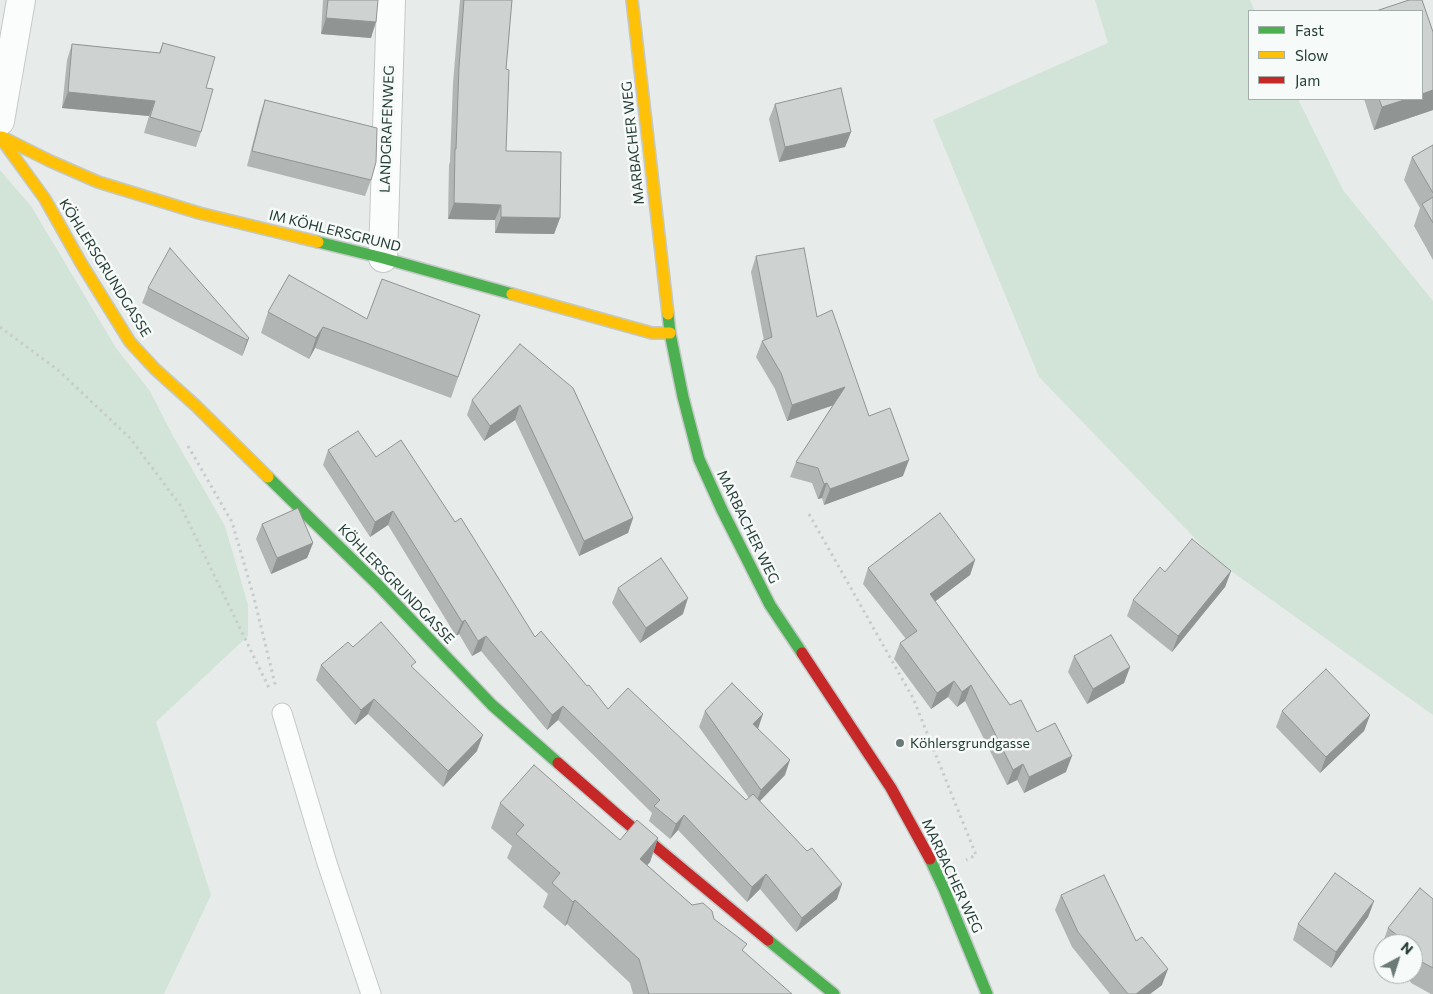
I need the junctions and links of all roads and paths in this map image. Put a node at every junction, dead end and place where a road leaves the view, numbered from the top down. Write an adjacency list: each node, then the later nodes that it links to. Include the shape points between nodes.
1 (21, 0): 4 (street)
2 (391, 0): 6 (street, LANDGRAFENWEG)
3 (632, 0): 8 (street, MARBACHER WEG)
4 (0, 121)
5 (0, 136): 6 (street, IM KÖHLERSGRUND, via 98,182 200,213); 14 (street, KÖHLERSGRUNDGASSE, via 45,199 130,342 155,369 377,584 492,705 620,818)
6 (383, 258): 8 (street, IM KÖHLERSGRUND, via 652,333)
7 (0, 327): 11 (path, via 58,370 130,438 180,505)
8 (670, 332): 12 (street, MARBACHER WEG, via 699,459 726,518 770,605 892,788)
9 (185, 441): 11 (path, via 232,522)
10 (810, 514): 12 (path, via 914,698 976,855)
11 (282, 713): 13 (lane)
12 (936, 874): 15 (street, MARBACHER WEG)
13 (371, 994)
14 (834, 994)
15 (987, 994)

